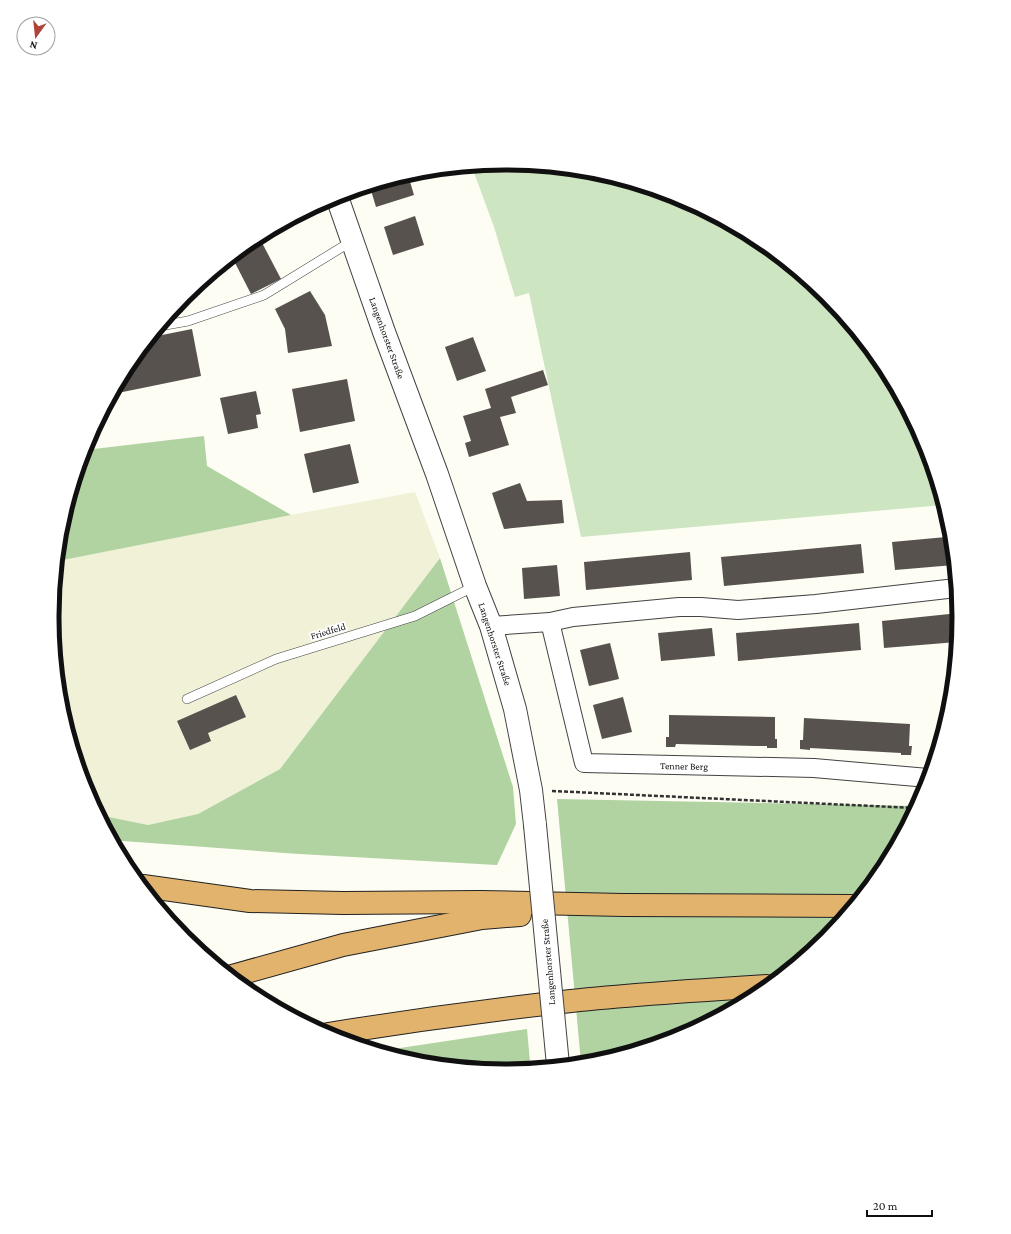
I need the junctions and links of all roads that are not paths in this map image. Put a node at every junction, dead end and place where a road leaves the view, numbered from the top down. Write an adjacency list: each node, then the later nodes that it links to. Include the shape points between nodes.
1 (339, 203): 2 (street, Langenhorster Straße)
2 (352, 241): 3 (lane, via 264,295 188,321); 4 (street, Langenhorster Straße)
3 (169, 324)
4 (475, 586): 7 (street, Langenhorster Straße); 8 (lane, Friedfeld, via 415,616 276,658)
5 (951, 589): 6 (street, via 738,610 679,607 573,617)
6 (550, 622): 7 (street); 9 (street, Tenner Berg, via 584,764 814,768)
7 (491, 626): 16 (street, Langenhorster Straße, bridge, via 515,708 532,790)
8 (187, 699)
9 (922, 777)
10 (150, 887): 11 (highway, via 250,901)
11 (622, 905): 12 (highway); 13 (highway, via 482,918 343,945)
12 (845, 906)
13 (238, 974)
14 (756, 987): 15 (highway, via 572,1001)
15 (341, 1032)
16 (558, 1061)

